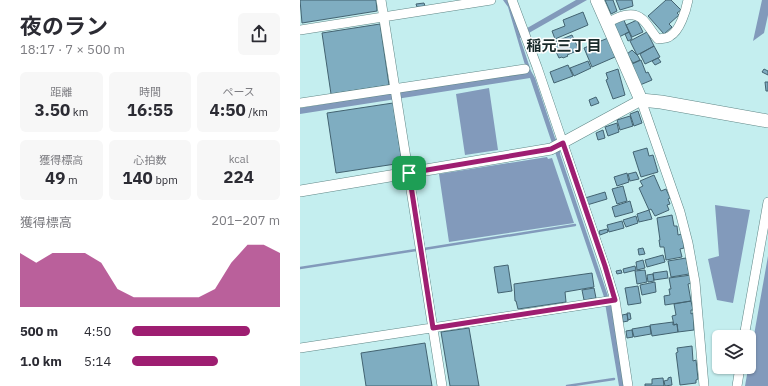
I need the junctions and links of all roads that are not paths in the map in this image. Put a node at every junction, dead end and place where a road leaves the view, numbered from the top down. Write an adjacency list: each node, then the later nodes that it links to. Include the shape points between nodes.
1 (381, 0): 6 (street)
2 (491, 0): 6 (street)
3 (512, 0): 14 (street, via 526,37)
4 (597, 0): 7 (main road)
5 (688, 0): 7 (street, via 679,24 671,36 665,38 658,39 643,19 636,15 621,15)
6 (384, 18): 8 (street); 10 (street)
7 (607, 22): 11 (main road)
8 (300, 30)
9 (524, 69): 10 (street)
10 (396, 93): 12 (street); 15 (street)
11 (641, 100): 13 (main road); 14 (street); 25 (street, via 680,212 688,243 695,282)
12 (300, 104)
13 (768, 121)
14 (558, 146): 15 (street); 18 (street, via 605,266)
15 (409, 173): 16 (street); 19 (street)
16 (300, 191)
17 (768, 202): 20 (street)
18 (610, 300): 19 (street); 24 (street)
19 (433, 328): 21 (street); 23 (street)
20 (745, 330)
21 (300, 348)
22 (739, 374): 26 (street)
23 (442, 386)
24 (628, 386)
25 (704, 386)
26 (737, 386)

